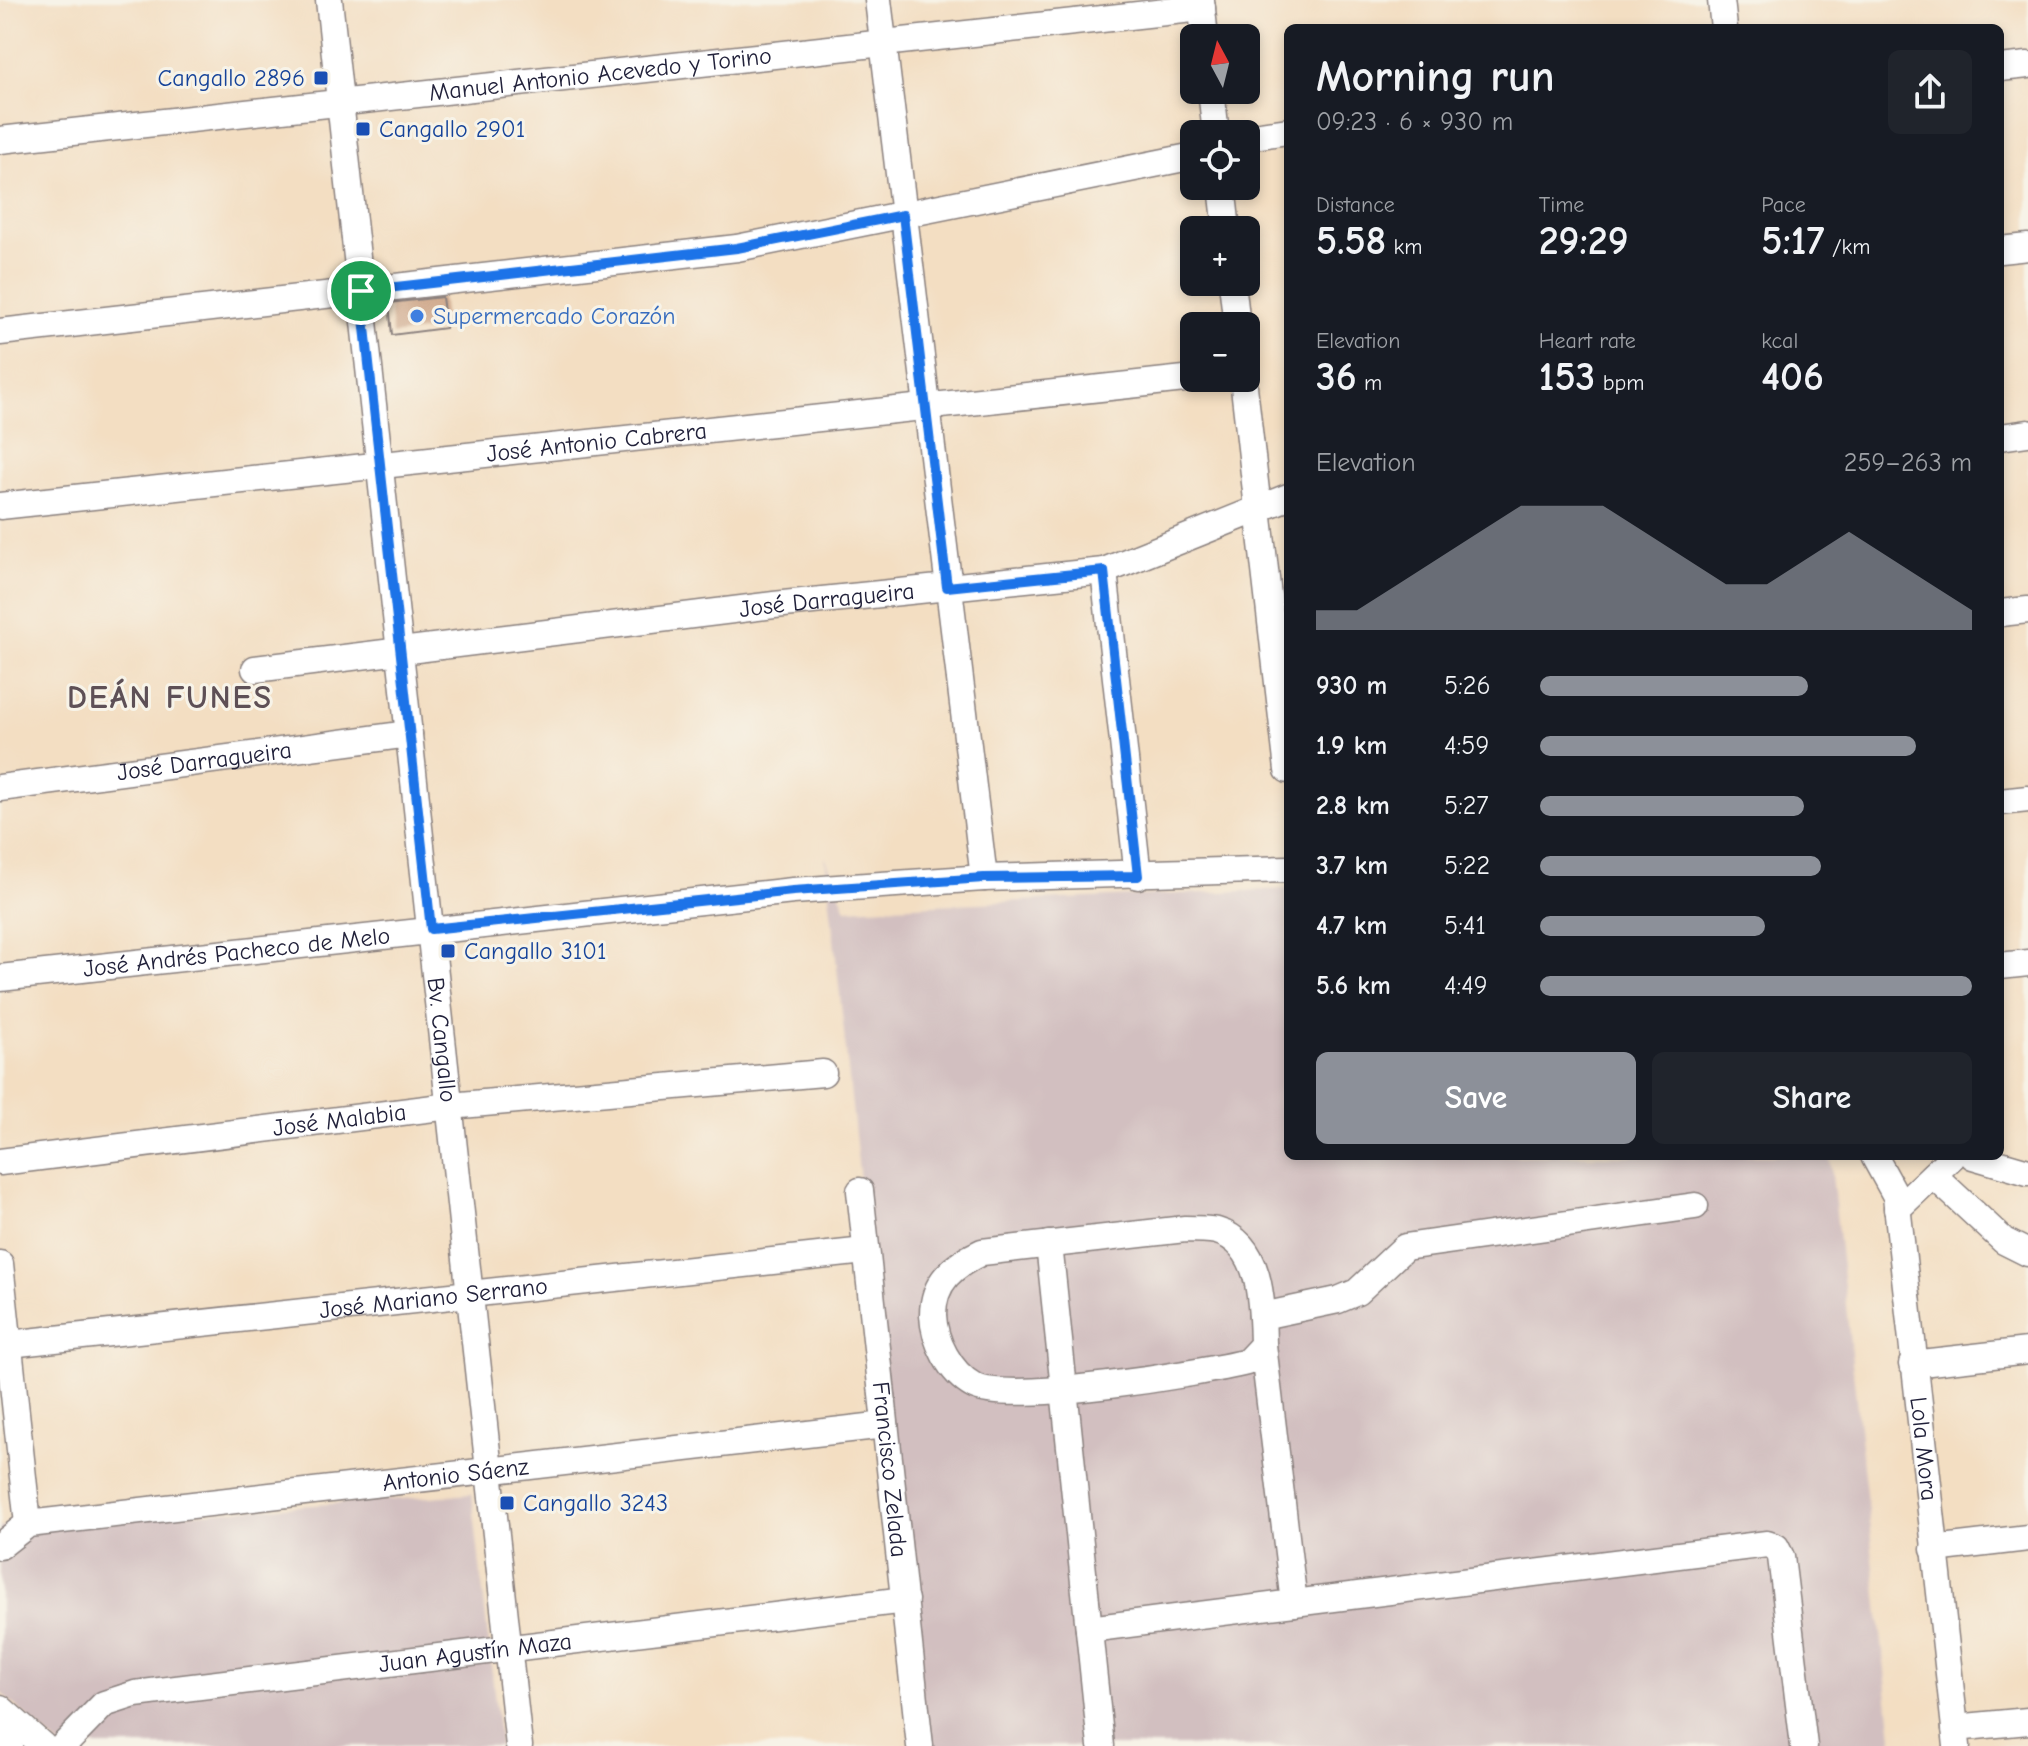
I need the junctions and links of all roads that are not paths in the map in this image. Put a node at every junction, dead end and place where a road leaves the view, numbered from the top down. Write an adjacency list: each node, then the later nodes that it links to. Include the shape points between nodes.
1 (329, 0): 10 (street, Bv. Cangallo)
2 (878, 0): 7 (street)
3 (1721, 0): 6 (street)
4 (1201, 4): 5 (street); 7 (street, Manuel Antonio Acevedo y Torino)
5 (1203, 24)
6 (1724, 24)
7 (883, 44): 10 (street, Manuel Antonio Acevedo y Torino); 15 (street)
8 (2028, 65): 9 (street)
9 (2004, 68)
10 (340, 104): 13 (street, Manuel Antonio Acevedo y Torino); 18 (street, Bv. Cangallo)
11 (1284, 132): 12 (street)
12 (1260, 135)
13 (0, 140)
14 (1180, 159): 15 (street)
15 (903, 215): 18 (street, via 737,248); 22 (street)
16 (2028, 247): 17 (street)
17 (2004, 250)
18 (361, 291): 19 (street); 25 (street, Bv. Cangallo)
19 (0, 332)
20 (1180, 380): 22 (street, José Antonio Cabrera)
21 (1245, 392): 28 (street)
22 (925, 407): 25 (street, José Antonio Cabrera); 30 (street)
23 (2028, 433): 24 (street)
24 (2004, 436)
25 (380, 467): 27 (street, José Antonio Cabrera); 33 (street, Bv. Cangallo)
26 (1284, 499): 28 (street, José Darragueira)
27 (0, 506)
28 (1258, 509): 29 (street, José Darragueira); 36 (street)
29 (1104, 571): 30 (street, José Darragueira); 41 (street)
30 (947, 587): 33 (street, José Darragueira); 42 (street)
31 (2028, 610): 32 (street)
32 (2004, 613)
33 (400, 649): 34 (street, José Darragueira); 35 (street, Bv. Cangallo)
34 (255, 669)
35 (409, 734): 37 (street, José Darragueira); 43 (street, Bv. Cangallo)
36 (1284, 735)
37 (0, 788)
38 (2028, 799): 39 (street)
39 (2004, 802)
40 (1284, 869): 41 (street, José Andrés Pacheco de Melo)
41 (1138, 876): 42 (street, José Andrés Pacheco de Melo)
42 (984, 878): 43 (street, José Andrés Pacheco de Melo, via 793,891)
43 (431, 929): 46 (street, José Andrés Pacheco de Melo); 48 (street, Bv. Cangallo)
44 (2028, 963): 45 (street)
45 (2004, 966)
46 (0, 978)
47 (823, 1073): 48 (street, José Malabia)
48 (450, 1106): 52 (street, José Malabia); 62 (street, Bv. Cangallo)
49 (1877, 1160): 57 (street, Lola Mora, via 1889,1177)
50 (1949, 1160): 54 (street)
51 (1987, 1160): 53 (street)
52 (0, 1162)
53 (2028, 1172)
54 (1933, 1175): 57 (street); 60 (street, via 2004,1241)
55 (860, 1191): 59 (street, Francisco Zelada)
56 (1695, 1206): 63 (street, via 1405,1247 1357,1292)
57 (1897, 1209): 67 (street, Lola Mora)
58 (1049, 1244): 63 (street, via 1185,1229 1217,1231 1246,1252 1258,1282); 68 (street); 68 (street, via 982,1252 960,1263 945,1275 934,1296 933,1318 940,1347 953,1368 974,1386 995,1393)
59 (865, 1251): 62 (street, José Mariano Serrano); 69 (street, Francisco Zelada)
60 (2028, 1253)
61 (0, 1264): 64 (street)
62 (469, 1292): 64 (street, José Mariano Serrano); 70 (street, Bv. Cangallo)
63 (1262, 1316): 65 (street)
64 (4, 1344): 71 (street)
65 (1263, 1345): 68 (street, via 1247,1362 1231,1366); 76 (street)
66 (2028, 1351): 67 (street)
67 (1912, 1364): 74 (street, Lola Mora)
68 (1063, 1389): 77 (street)
69 (885, 1425): 70 (street, Antonio Sáenz); 75 (street, Francisco Zelada)
70 (488, 1472): 71 (street, Antonio Sáenz); 78 (street, Bv. Cangallo)
71 (28, 1524): 73 (street)
72 (2028, 1538): 74 (street)
73 (0, 1546)
74 (1934, 1549): 81 (street, Lola Mora)
75 (905, 1600): 78 (street, Juan Agustín Maza); 87 (street, Francisco Zelada)
76 (1294, 1603): 77 (street); 89 (street, via 1767,1544 1781,1557)
77 (1089, 1629): 88 (street)
78 (508, 1649): 85 (street, Juan Agustín Maza, via 117,1697); 86 (street, Bv. Cangallo)
79 (0, 1708): 84 (street)
80 (2028, 1721): 81 (street)
81 (1956, 1737)
82 (0, 1741): 83 (main road)
83 (6, 1746)
84 (43, 1746)
85 (63, 1746)
86 (519, 1746)
87 (920, 1746)
88 (1101, 1746)
89 (1804, 1746)

